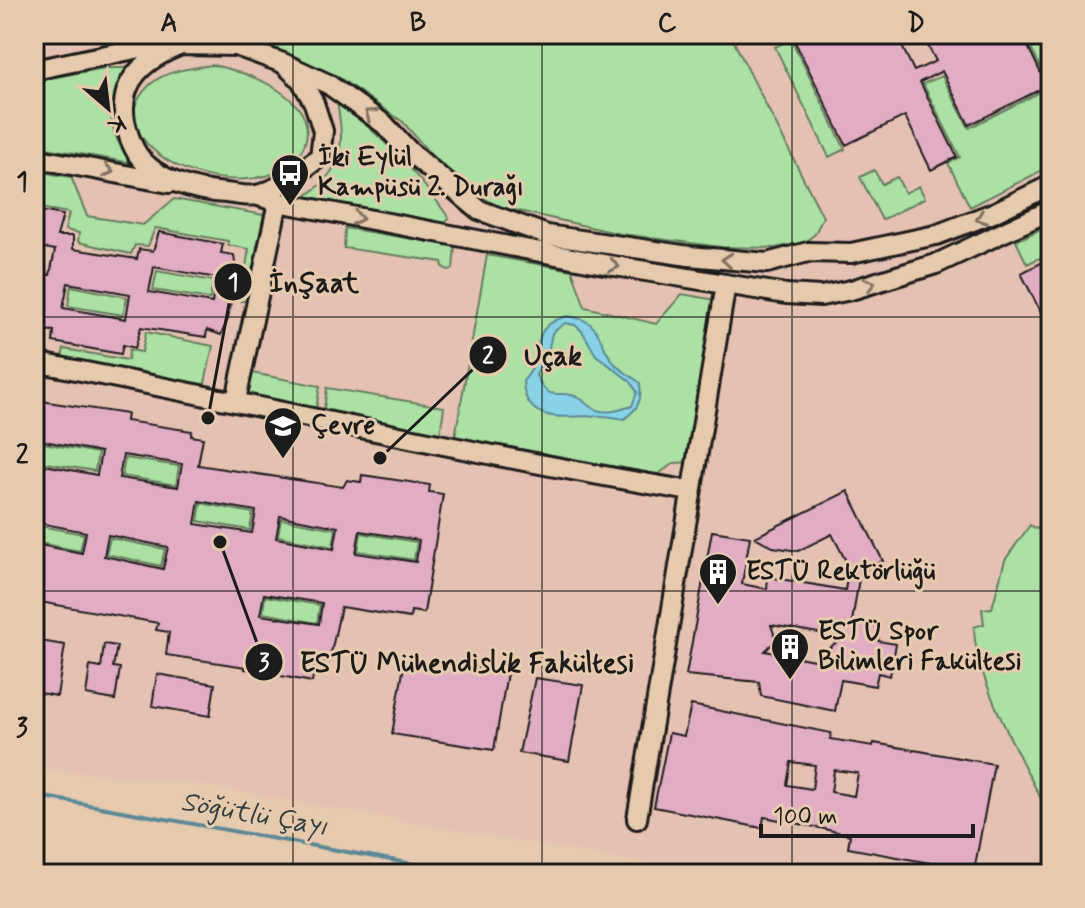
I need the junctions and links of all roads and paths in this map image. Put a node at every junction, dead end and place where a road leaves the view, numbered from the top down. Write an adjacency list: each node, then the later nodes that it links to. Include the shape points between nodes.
1 (170, 41): 2 (street, via 236,46); 3 (street); 5 (street, via 123,93 124,112 138,155)
2 (283, 63): 6 (street, one-way to 2, via 936,235 851,253 808,252 767,263 547,235 479,210 384,124 328,84); 7 (street, via 314,103 323,131 320,157 281,185)
3 (34, 70)
4 (34, 158): 5 (street, one-way to 5)
5 (182, 185): 7 (street)
6 (1051, 185)
7 (255, 195): 8 (street)
8 (278, 202): 10 (street, one-way to 10); 12 (street)
9 (1051, 210): 10 (street, one-way to 9, via 821,296 851,290 936,264)
10 (726, 284): 13 (street)
11 (34, 362): 12 (street)
12 (236, 400): 13 (street)
13 (691, 491): 14 (street)
14 (637, 819)

